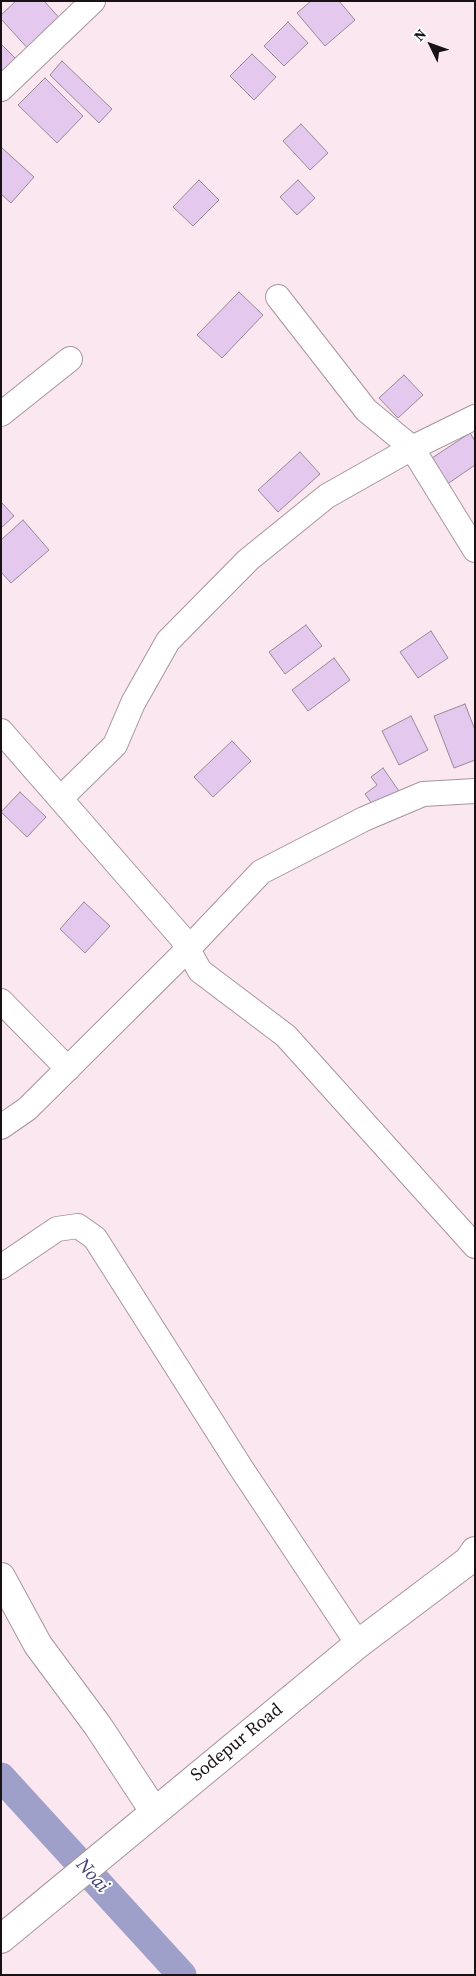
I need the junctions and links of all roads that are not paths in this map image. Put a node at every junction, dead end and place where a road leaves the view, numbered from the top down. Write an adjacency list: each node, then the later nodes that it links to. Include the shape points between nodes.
1 (93, 1): 2 (street)
2 (1, 89)
3 (278, 297): 7 (street, via 366,410)
4 (70, 359): 5 (street)
5 (1, 414)
6 (475, 417): 7 (street)
7 (412, 448): 8 (street); 11 (street, via 327,496 248,560 168,641 133,703 115,745)
8 (475, 550)
9 (1, 730): 11 (street)
10 (475, 791): 12 (street, via 423,794 364,819 261,872)
11 (61, 798): 12 (street)
12 (188, 949): 14 (street); 16 (street, via 200,971 286,1036)
13 (1, 1001): 14 (street)
14 (68, 1069): 15 (street, via 28,1109)
15 (1, 1126)
16 (475, 1246)
17 (1, 1267): 20 (street, via 57,1230 78,1226 95,1238 241,1468)
18 (473, 1558): 20 (main road, Sodepur Road)
19 (1, 1577): 21 (main road, via 38,1645 98,1726)
20 (358, 1644): 21 (main road, Sodepur Road)
21 (154, 1811): 22 (main road, Sodepur Road, via 39,1908)
22 (4, 1933)

